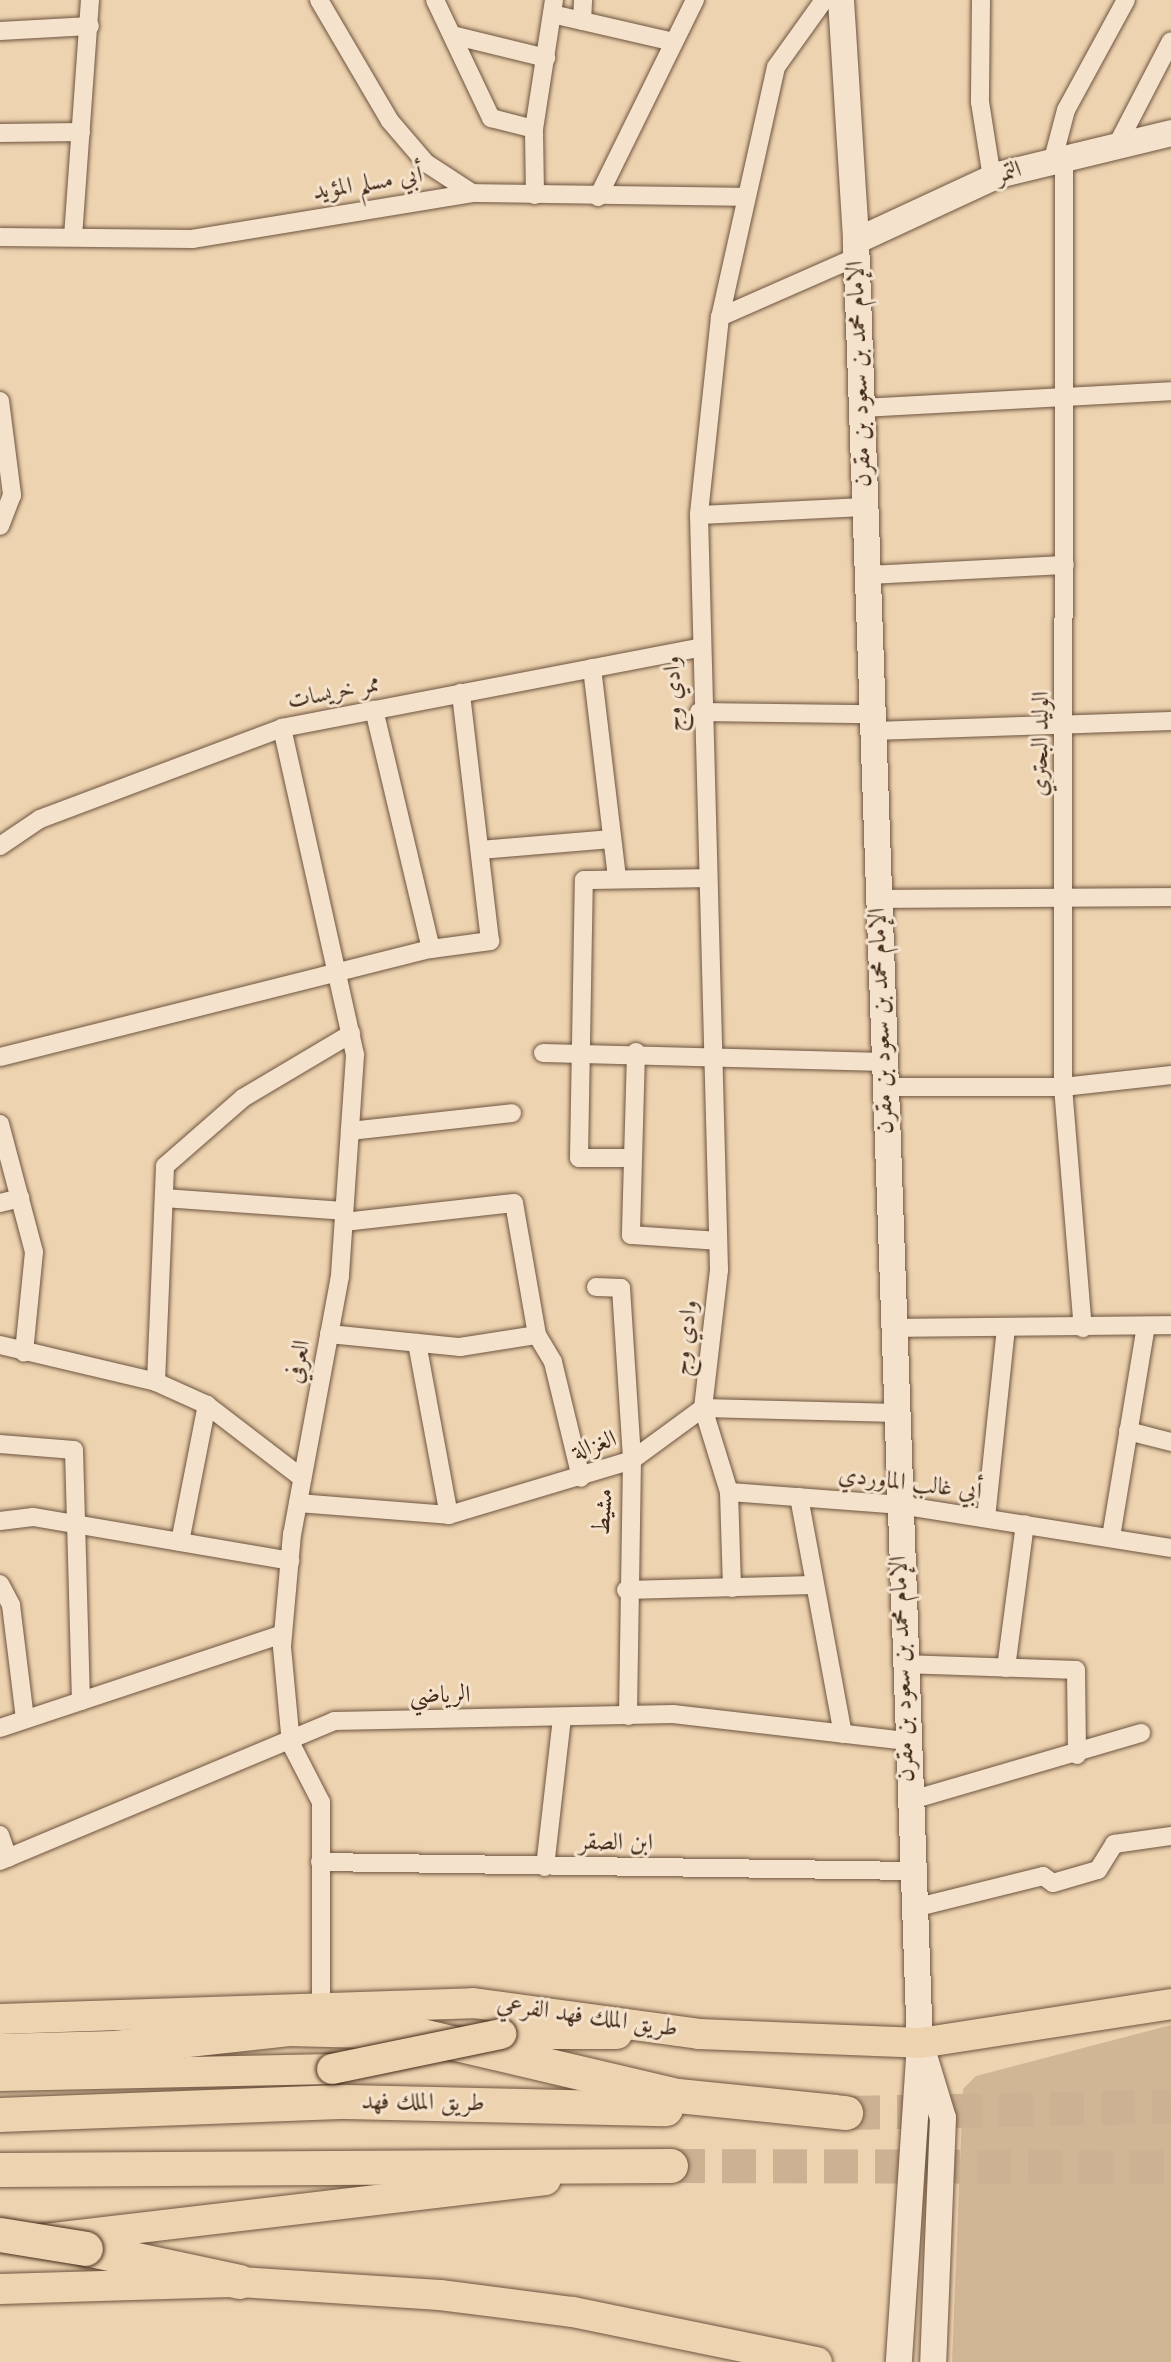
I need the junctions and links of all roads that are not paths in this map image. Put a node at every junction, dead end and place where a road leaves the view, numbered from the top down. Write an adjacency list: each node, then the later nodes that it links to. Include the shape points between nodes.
1 (90, 0): 12 (street)
2 (319, 0): 25 (street, via 390,121 426,163)
3 (435, 0): 14 (street)
4 (583, 0): 11 (street)
5 (695, 0): 16 (street)
6 (824, 0): 28 (street, وادي وج, via 776,67)
7 (841, 0): 31 (street, الإمام محمد بن سعود بن مقرن)
8 (981, 0): 24 (street, via 980,102)
9 (1126, 0): 23 (street, الوليد البحتري, via 1066,110)
10 (553, 7): 11 (street); 17 (street)
11 (582, 21): 16 (street)
12 (90, 26): 13 (street); 19 (street)
13 (0, 31)
14 (452, 35): 17 (street); 18 (street, via 491,118)
15 (1171, 41): 22 (street)
16 (674, 42): 27 (street)
17 (546, 58): 18 (street)
18 (534, 129): 26 (street)
19 (81, 132): 20 (street); 30 (street)
20 (0, 133)
21 (1171, 133): 22 (street, التمر)
22 (1116, 147): 23 (street, التمر)
23 (1058, 161): 24 (street, التمر); 34 (street, الوليد البحتري)
24 (992, 178): 31 (street, التمر)
25 (472, 193): 26 (street, أبي مسلم المؤيد); 30 (street, أبي مسلم المؤيد, via 192,239)
26 (535, 195): 27 (street, أبي مسلم المؤيد)
27 (598, 197): 28 (street, أبي مسلم المؤيد)
28 (746, 197): 32 (street, وادي وج)
29 (0, 237): 30 (street, أبي مسلم المؤيد)
30 (73, 237)
31 (857, 249): 32 (street); 36 (street, الإمام محمد بن سعود بن مقرن)
32 (720, 317): 39 (street, وادي وج)
33 (1171, 391): 34 (street)
34 (1062, 398): 36 (street); 41 (street, الوليد البحتري)
35 (0, 401): 37 (street)
36 (862, 408): 38 (street, الإمام محمد بن سعود بن مقرن)
37 (6, 497): 40 (street)
38 (865, 507): 39 (street); 42 (street, الإمام محمد بن سعود بن مقرن)
39 (699, 515): 43 (street, وادي وج)
40 (0, 526)
41 (1065, 565): 42 (street); 50 (street, الوليد البحتري)
42 (868, 575): 49 (street, الإمام محمد بن سعود بن مقرن)
43 (697, 648): 44 (street, ممر خريسات); 47 (street, وادي وج)
44 (592, 668): 45 (street, ممر خريسات); 52 (street)
45 (461, 693): 46 (street, ممر خريسات); 54 (street)
46 (374, 710): 51 (street, ممر خريسات); 60 (street)
47 (699, 712): 49 (street); 55 (street, وادي وج)
48 (1171, 721): 50 (street)
49 (873, 722): 50 (street); 59 (street, الإمام محمد بن سعود بن مقرن)
50 (1068, 723): 57 (street, الوليد البحتري)
51 (282, 728): 53 (street, ممر خريسات, via 40,819); 61 (street, العرفي)
52 (612, 839): 54 (street); 56 (street)
53 (0, 846)
54 (480, 850): 60 (street, via 490,941)
55 (705, 878): 56 (street); 65 (street, وادي وج)
56 (617, 879): 63 (street, via 584,880)
57 (1060, 895): 58 (street); 59 (street); 70 (street, الوليد البحتري)
58 (1171, 897)
59 (879, 899): 68 (street, الإمام محمد بن سعود بن مقرن)
60 (431, 949): 61 (street)
61 (338, 968): 62 (street, العرفي); 67 (street)
62 (351, 1034): 73 (street, العرفي); 76 (street, via 243,1098 165,1166)
63 (578, 1052): 64 (street); 66 (street); 74 (street, via 579,1158)
64 (636, 1052): 65 (street); 74 (street)
65 (711, 1052): 68 (street); 79 (street, وادي وج)
66 (543, 1053)
67 (0, 1057)
68 (885, 1075): 70 (street); 83 (street, الإمام محمد بن سعود بن مقرن)
69 (1171, 1075): 70 (street)
70 (1063, 1087): 85 (street, الوليد البحتري)
71 (512, 1113): 73 (street)
72 (0, 1124): 75 (street)
73 (350, 1131): 78 (street, العرفي)
74 (633, 1158): 79 (street, via 631,1235)
75 (20, 1198): 77 (street); 90 (street, via 34,1252)
76 (164, 1198): 78 (street); 91 (street)
77 (0, 1203)
78 (344, 1216): 86 (street, العرفي); 87 (street, via 514,1203)
79 (718, 1241): 93 (street, وادي وج)
80 (596, 1287): 98 (street, مشيط, via 621,1288)
81 (1171, 1325): 82 (street)
82 (1146, 1326): 85 (street); 95 (street)
83 (894, 1328): 84 (street); 94 (street, الإمام محمد بن سعود بن مقرن)
84 (1006, 1328): 85 (street); 106 (street)
85 (1083, 1328)
86 (329, 1334): 88 (street); 99 (street, العرفي)
87 (537, 1335): 88 (street, via 460,1347); 100 (street, via 553,1362)
88 (417, 1343): 105 (street)
89 (0, 1345): 90 (street)
90 (24, 1353): 91 (street)
91 (156, 1382): 92 (street)
92 (207, 1405): 99 (street); 111 (street)
93 (703, 1408): 94 (street); 98 (street, الغزالة); 101 (street)
94 (897, 1413): 104 (street, الإمام محمد بن سعود بن مقرن)
95 (1128, 1431): 96 (street); 110 (street)
96 (1171, 1442)
97 (0, 1444): 108 (street, via 74,1450)
98 (632, 1460): 100 (street, الغزالة); 117 (street, مشيط)
99 (302, 1478): 103 (street, العرفي)
100 (581, 1478): 105 (street, الغزالة)
101 (729, 1492): 102 (street, أبي غالب الماوردي); 116 (street)
102 (799, 1497): 104 (street, أبي غالب الماوردي); 115 (street)
103 (298, 1503): 105 (street, الغزالة); 113 (street, العرفي)
104 (900, 1505): 106 (street, أبي غالب الماوردي); 119 (street, الإمام محمد بن سعود بن مقرن)
105 (449, 1515)
106 (986, 1518): 109 (street, أبي غالب الماوردي)
107 (0, 1521): 108 (street)
108 (72, 1524): 111 (street); 121 (street)
109 (1025, 1524): 110 (street, أبي غالب الماوردي); 120 (street)
110 (1111, 1537): 112 (street, أبي غالب الماوردي)
111 (180, 1542): 113 (street)
112 (1171, 1548)
113 (290, 1561): 118 (street, العرفي)
114 (0, 1584): 124 (street, via 11,1605)
115 (813, 1585): 116 (street); 127 (street)
116 (732, 1588): 117 (street)
117 (626, 1590): 122 (street, مشيط)
118 (283, 1634): 121 (street); 129 (street, العرفي)
119 (904, 1664): 120 (street); 128 (street, الإمام محمد بن سعود بن مقرن)
120 (1006, 1668): 130 (street, via 1076,1670)
121 (81, 1701): 124 (street)
122 (628, 1716): 123 (street, الرياضي); 127 (street, الرياضي)
123 (562, 1718): 129 (street, الرياضي, via 334,1721); 136 (street)
124 (25, 1719): 125 (street)
125 (0, 1728)
126 (1141, 1733): 130 (street)
127 (843, 1734): 128 (street, الرياضي)
128 (907, 1741): 131 (street, الإمام محمد بن سعود بن مقرن)
129 (291, 1744): 134 (street, الرياضي); 135 (street, العرفي, via 321,1802)
130 (1077, 1755): 131 (street)
131 (908, 1801): 137 (street, الإمام محمد بن سعود بن مقرن)
132 (0, 1835): 134 (street)
133 (1171, 1836): 138 (street, via 1114,1844 1098,1870 1053,1883 1043,1876)
134 (4, 1859)
135 (320, 1862): 136 (street, ابن الصقر); 139 (street, العرفي)
136 (545, 1867): 137 (street, ابن الصقر)
137 (910, 1871): 138 (street, الإمام محمد بن سعود بن مقرن)
138 (914, 1908): 143 (street, الإمام محمد بن سعود بن مقرن)
139 (321, 2004): 141 (main road, طريق الملك فهد الفرعي); 142 (main road, طريق الملك فهد الفرعي, via 516,2006)
140 (1171, 2004): 143 (main road, طريق الملك فهد الفرعي)
141 (0, 2019)
142 (699, 2034): 143 (main road, طريق الملك فهد الفرعي); 145 (main road, bridge, via 501,2034 332,2069)
143 (920, 2043): 154 (street, الإمام محمد بن سعود بن مقرن); 155 (street, الإمام محمد بن سعود بن مقرن, via 943,2118)
144 (0, 2051): 146 (highway, طريق الملك فهد, via 154,2045 289,2029 405,2032 678,2096 846,2113 346,2102)
145 (0, 2076)
146 (0, 2115)
147 (671, 2166): 148 (highway); 150 (main road, via 131,2224)
148 (0, 2170)
149 (0, 2235): 151 (highway, bridge)
150 (0, 2246)
151 (240, 2282): 152 (main road); 153 (main road, via 573,2312)
152 (0, 2289)
153 (817, 2362)
154 (899, 2362)
155 (933, 2362)

